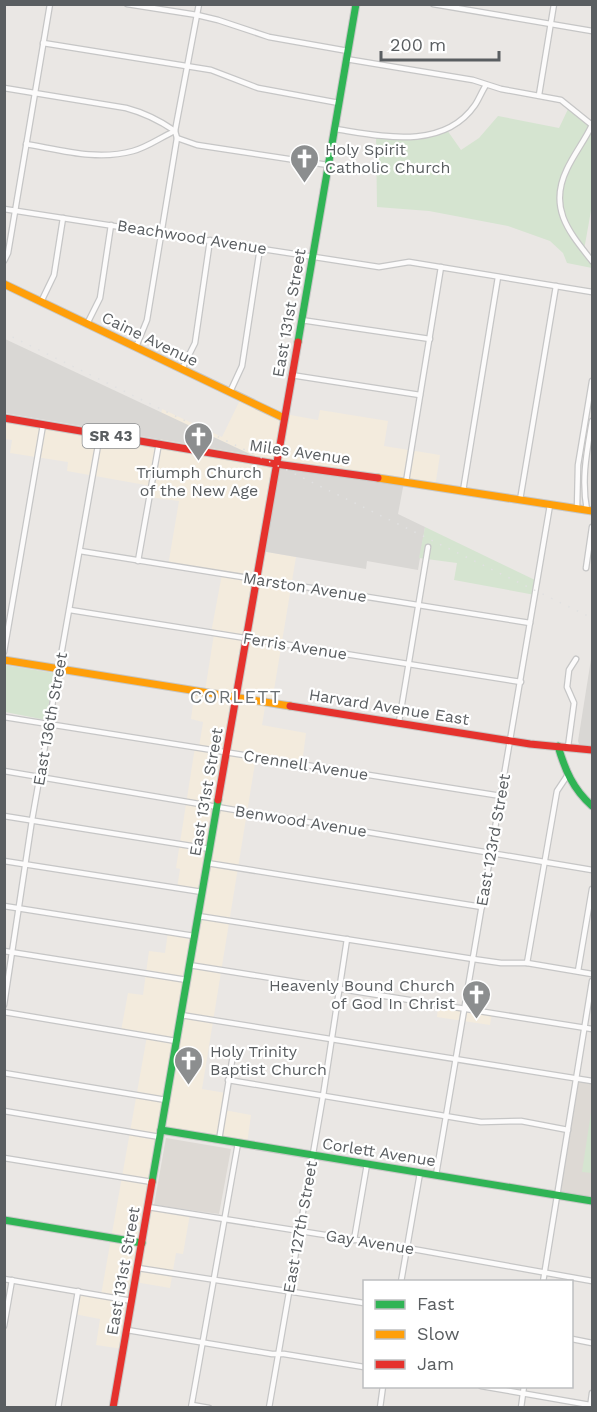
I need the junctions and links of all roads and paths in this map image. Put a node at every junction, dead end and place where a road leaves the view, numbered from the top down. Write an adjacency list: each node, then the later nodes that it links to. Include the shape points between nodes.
1 (50, 4): 10 (street)
2 (127, 4): 7 (street)
3 (199, 4): 7 (street)
4 (356, 4): 11 (street, East 131st Street)
5 (433, 4): 8 (street)
6 (554, 4): 8 (street)
7 (197, 15): 11 (street, via 269,38); 12 (street)
8 (551, 24): 9 (street); 16 (street)
9 (592, 31)
10 (43, 43): 12 (street); 15 (street)
11 (347, 55): 13 (street); 17 (street, East 131st Street)
12 (188, 65): 17 (street, via 258,88); 20 (street)
13 (486, 85): 16 (street); 19 (street, via 470,111 447,130 388,137)
14 (4, 88): 15 (street)
15 (34, 94): 20 (street, via 126,108 162,121); 22 (street)
16 (539, 95): 18 (street, via 561,100)
17 (339, 103): 19 (street, East 131st Street)
18 (592, 125): 33 (street, via 567,168 559,191 566,226)
19 (334, 129): 23 (street, East 131st Street)
20 (175, 131): 21 (street); 22 (street, via 134,151 95,156)
21 (177, 138): 23 (street, via 215,148); 28 (street)
22 (26, 144): 25 (street)
23 (328, 165): 31 (street, East 131st Street)
24 (4, 209): 25 (street, Beachwood Avenue)
25 (15, 210): 26 (street, Beachwood Avenue); 32 (street)
26 (63, 218): 27 (street, Beachwood Avenue); 39 (street, via 54,275)
27 (111, 225): 28 (street, Beachwood Avenue); 41 (street, via 100,298)
28 (161, 233): 29 (street, Beachwood Avenue); 43 (street, via 147,320)
29 (210, 240): 30 (street, Beachwood Avenue); 44 (street, via 195,343)
30 (260, 248): 31 (street, Beachwood Avenue); 47 (street, via 242,366)
31 (312, 256): 34 (street, Beachwood Avenue, via 379,267 410,262); 40 (street, East 131st Street)
32 (4, 261)
33 (592, 261)
34 (441, 267): 35 (street, Beachwood Avenue); 42 (street)
35 (498, 277): 37 (street, Beachwood Avenue); 58 (street)
36 (4, 284): 39 (street, Caine Avenue)
37 (556, 286): 38 (street, Beachwood Avenue); 59 (street)
38 (592, 292)
39 (41, 302): 41 (street, Caine Avenue)
40 (301, 320): 42 (street); 45 (street, East 131st Street)
41 (87, 324): 43 (street, Caine Avenue)
42 (430, 339): 48 (street)
43 (136, 347): 44 (street, Caine Avenue)
44 (182, 369): 47 (street, Caine Avenue)
45 (291, 375): 48 (street); 51 (street, East 131st Street)
46 (592, 381): 49 (street)
47 (230, 392): 51 (street, Caine Avenue)
48 (420, 395): 57 (street)
49 (590, 411): 61 (street, via 577,474)
50 (4, 418): 53 (street, Miles Avenue / SR 43)
51 (284, 418): 56 (street, East 131st Street)
52 (592, 421): 62 (street, via 584,477)
53 (44, 425): 54 (street, Miles Avenue / SR 43); 73 (street)
54 (100, 434): 55 (street, Miles Avenue / SR 43); 65 (street, East 136th Street)
55 (159, 443): 56 (street, Miles Avenue / SR 43); 66 (street)
56 (276, 464): 57 (street, Miles Avenue / SR 43); 68 (street, East 131st Street)
57 (406, 482): 58 (street, Miles Avenue / SR 43)
58 (463, 491): 59 (street, Miles Avenue / SR 43)
59 (520, 500): 60 (street, Miles Avenue / SR 43)
60 (550, 505): 61 (street, Miles Avenue / SR 43); 71 (street, East 123rd Street)
61 (577, 509): 62 (street, Miles Avenue / SR 43)
62 (590, 511)
63 (592, 527): 67 (street)
64 (428, 547): 69 (street)
65 (80, 551): 66 (street, Marston Avenue); 70 (street, East 136th Street)
66 (138, 561): 68 (street, Marston Avenue)
67 (586, 568)
68 (256, 579): 69 (street, Marston Avenue); 72 (street, East 131st Street)
69 (418, 604): 71 (street, Marston Avenue); 76 (street)
70 (69, 610): 72 (street, Ferris Avenue); 77 (street, East 136th Street)
71 (530, 623): 78 (street, East 123rd Street)
72 (246, 638): 76 (street, Ferris Avenue); 79 (street, East 131st Street)
73 (4, 652)
74 (576, 659): 85 (street, via 569,670 567,687 574,703)
75 (4, 660): 77 (street, Harvard Avenue East)
76 (408, 664): 78 (street, Ferris Avenue); 81 (street)
77 (59, 669): 79 (street, Harvard Avenue East); 82 (street, East 136th Street)
78 (520, 682): 83 (street, East 123rd Street)
79 (236, 696): 81 (street, Harvard Avenue East); 87 (street, East 131st Street)
80 (4, 717): 82 (street, Crennell Avenue)
81 (399, 722): 83 (street, Harvard Avenue East)
82 (49, 724): 87 (street, Crennell Avenue); 90 (street, East 136th Street)
83 (510, 740): 84 (street, Harvard Avenue East); 91 (street, East 123rd Street)
84 (558, 746): 85 (street, Harvard Avenue East); 89 (street)
85 (568, 747): 86 (street, Harvard Avenue East)
86 (592, 750)
87 (226, 752): 91 (street, Crennell Avenue); 93 (street, East 131st Street)
88 (4, 771): 90 (street, Benwood Avenue)
89 (567, 776): 92 (street); 99 (street, via 557,791)
90 (40, 777): 93 (street, Benwood Avenue); 95 (street, East 136th Street)
91 (501, 796): 97 (street, East 123rd Street)
92 (592, 806)
93 (217, 807): 96 (street, East 131st Street); 97 (street, Benwood Avenue)
94 (4, 816): 95 (street)
95 (32, 820): 96 (street); 101 (street, East 136th Street)
96 (210, 849): 100 (street, East 131st Street)
97 (491, 852): 99 (street, Benwood Avenue); 106 (street, East 123rd Street)
98 (4, 861): 101 (street)
99 (545, 862): 102 (street, Benwood Avenue); 115 (street)
100 (207, 863): 104 (street, East 131st Street); 106 (street)
101 (27, 865): 104 (street); 107 (street, East 136th Street)
102 (592, 870)
103 (592, 889): 109 (street)
104 (202, 892): 108 (street, East 131st Street)
105 (4, 906): 107 (street)
106 (482, 907): 114 (street, East 123rd Street)
107 (20, 909): 110 (street); 113 (street, East 136th Street)
108 (198, 916): 110 (street, East 131st Street); 111 (street)
109 (590, 922): 117 (street)
110 (195, 936): 116 (street, East 131st Street)
111 (347, 939): 114 (street); 121 (street, East 127th Street)
112 (4, 951): 113 (street)
113 (14, 952): 119 (street); 122 (street, East 136th Street)
114 (473, 959): 115 (street); 123 (street, East 123rd Street)
115 (527, 963): 117 (street)
116 (189, 965): 119 (street, East 131st Street); 121 (street)
117 (578, 971): 118 (street)
118 (592, 974)
119 (187, 980): 125 (street, East 131st Street)
120 (592, 981): 126 (street)
121 (339, 989): 123 (street); 128 (street, East 127th Street)
122 (4, 1005)
123 (464, 1009): 126 (street); 131 (street, East 123rd Street)
124 (4, 1012): 129 (street)
125 (181, 1015): 128 (street); 129 (street, East 131st Street)
126 (584, 1028): 127 (street); 133 (street)
127 (592, 1029)
128 (332, 1039): 131 (street); 136 (street, East 127th Street)
129 (176, 1041): 137 (street, East 131st Street)
130 (233, 1055): 134 (street)
131 (456, 1059): 133 (street); 139 (street, East 123rd Street)
132 (4, 1074): 137 (street)
133 (576, 1078): 135 (street); 140 (street)
134 (228, 1080): 136 (street); 142 (street)
135 (592, 1081)
136 (323, 1096): 139 (street); 144 (street, East 127th Street)
137 (166, 1100): 141 (street, East 131st Street)
138 (4, 1111): 141 (street)
139 (447, 1117): 140 (street, via 481,1122 521,1121); 148 (street, East 123rd Street)
140 (568, 1130): 150 (street)
141 (160, 1134): 142 (street, Corlett Avenue); 149 (street, East 131st Street)
142 (219, 1140): 143 (street, Corlett Avenue)
143 (238, 1143): 144 (street, Corlett Avenue); 154 (street)
144 (313, 1155): 146 (street, Corlett Avenue); 155 (street, East 127th Street)
145 (4, 1158): 149 (street)
146 (367, 1164): 147 (street, Corlett Avenue); 156 (street)
147 (420, 1173): 148 (street, Corlett Avenue); 158 (street)
148 (436, 1175): 150 (street, Corlett Avenue)
149 (152, 1182): 152 (street, East 131st Street)
150 (557, 1195): 151 (street, Corlett Avenue); 160 (street)
151 (592, 1201)
152 (148, 1207): 154 (street, Gay Avenue); 157 (street, East 131st Street)
153 (4, 1220): 157 (street)
154 (224, 1220): 155 (street, Gay Avenue); 163 (street)
155 (299, 1231): 156 (street, Gay Avenue); 168 (street, East 127th Street)
156 (354, 1240): 158 (street, Gay Avenue)
157 (142, 1243): 159 (street, East 131st Street)
158 (406, 1248): 160 (street, Gay Avenue); 164 (street)
159 (138, 1268): 163 (street); 169 (street, East 131st Street)
160 (544, 1272): 165 (street); 166 (street, Gay Avenue)
161 (4, 1279): 162 (street)
162 (12, 1280): 167 (street); 171 (street)
163 (213, 1280): 168 (street); 174 (street)
164 (401, 1280)
165 (543, 1280)
166 (592, 1281)
167 (78, 1292): 169 (street); 185 (street)
168 (288, 1293): 170 (street); 176 (street, East 127th Street)
169 (132, 1301): 172 (street, East 131st Street)
170 (363, 1303)
171 (4, 1326)
172 (127, 1330): 174 (street); 186 (street, East 131st Street)
173 (573, 1339): 175 (street)
174 (203, 1342): 176 (street); 183 (street)
175 (592, 1342)
176 (278, 1354): 177 (street); 188 (street, East 127th Street)
177 (363, 1367)
178 (383, 1388): 189 (street)
179 (492, 1388): 182 (street)
180 (524, 1388): 182 (street)
181 (592, 1393): 184 (street)
182 (523, 1394): 184 (street); 190 (street)
183 (192, 1406): 187 (street)
184 (590, 1406)
185 (58, 1407)
186 (113, 1407)
187 (209, 1407)
188 (269, 1407)
189 (380, 1407)
190 (521, 1407)

